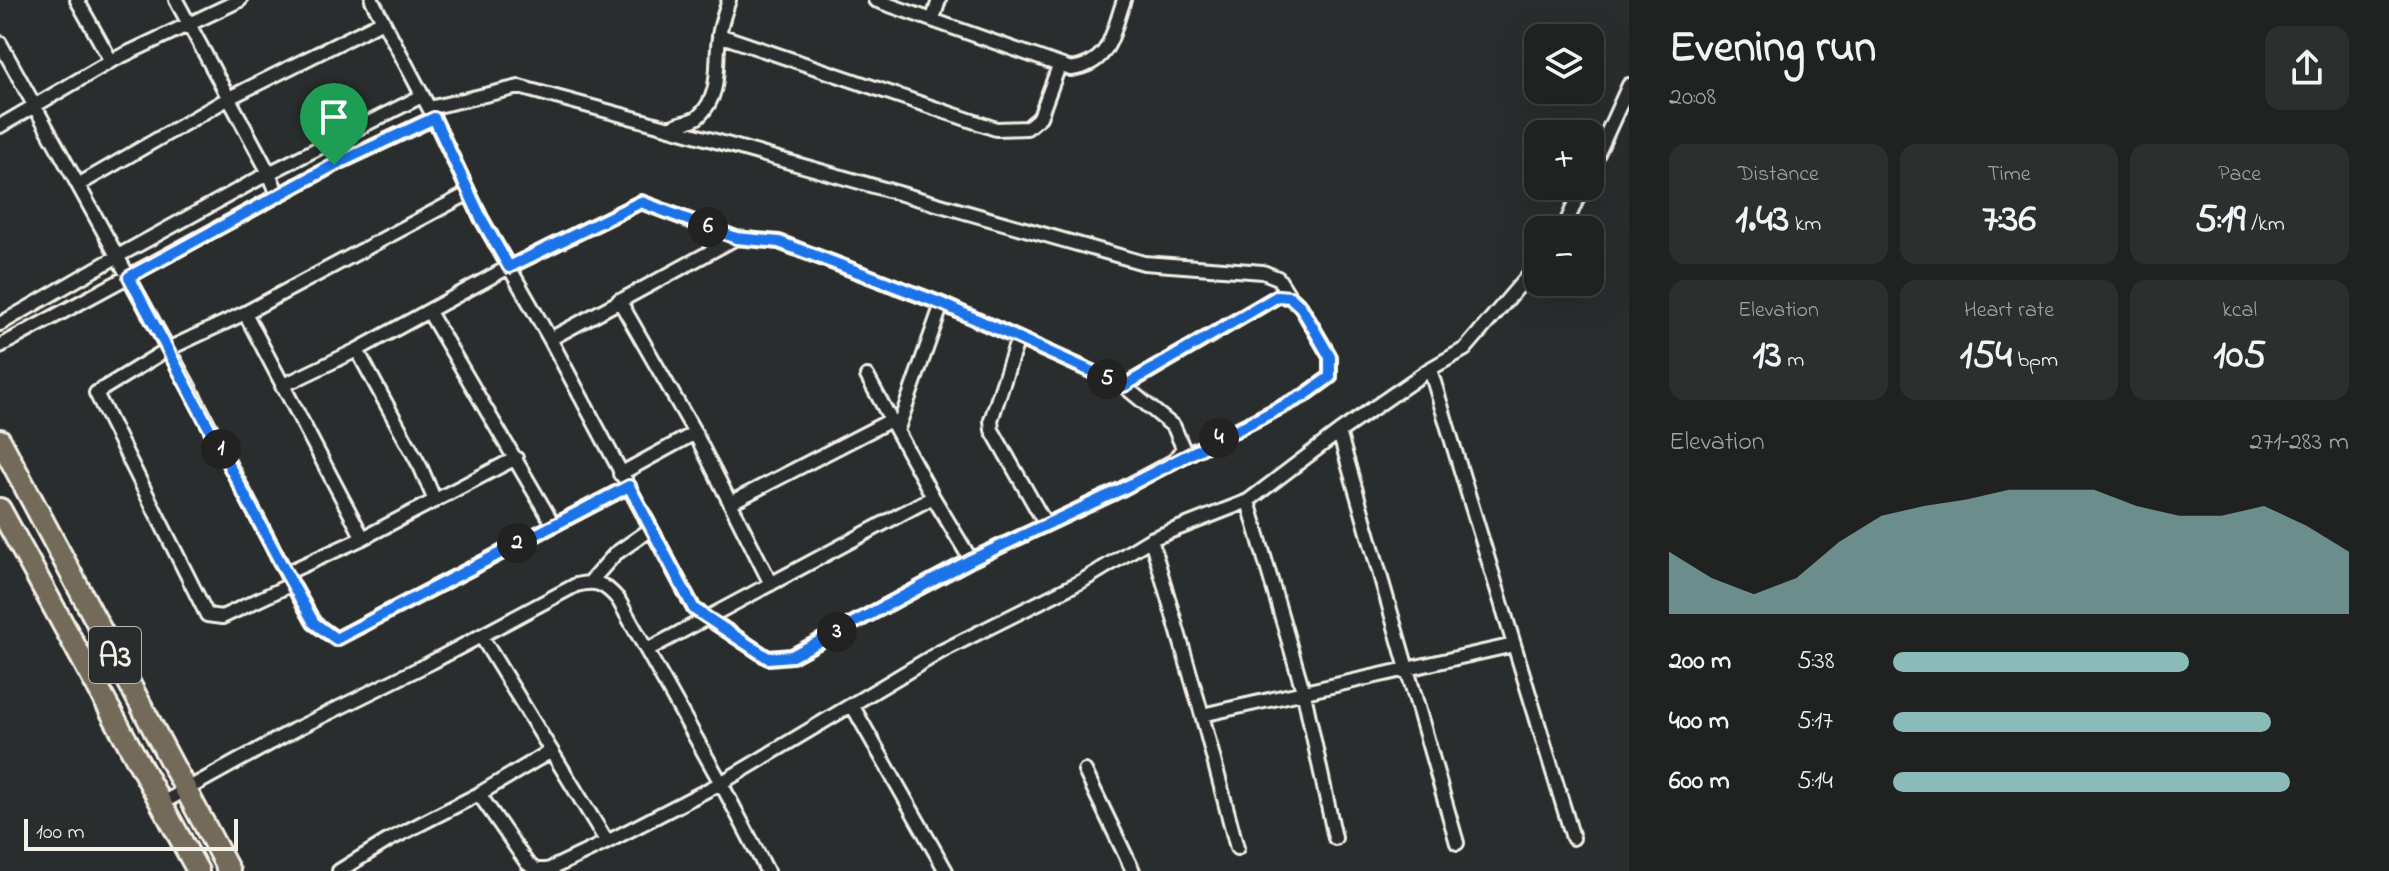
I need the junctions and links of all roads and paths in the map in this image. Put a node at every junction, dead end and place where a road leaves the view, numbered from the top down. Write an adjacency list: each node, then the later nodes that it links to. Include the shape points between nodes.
1 (77, 0): 14 (street)
2 (176, 0): 11 (street)
3 (240, 0): 11 (street)
4 (372, 0): 10 (street)
5 (729, 0): 12 (street)
6 (875, 0): 9 (street)
7 (939, 0): 9 (street)
8 (1124, 0): 15 (street, via 1105,54 1087,67)
9 (933, 19): 15 (street)
10 (383, 21): 17 (street); 19 (street)
11 (190, 25): 14 (street); 17 (street)
12 (719, 35): 15 (street, via 996,129 1027,128 1040,117); 21 (street, via 717,85 707,105 694,120)
13 (0, 43): 18 (street)
14 (111, 61): 18 (street)
15 (1059, 66)
16 (1629, 85): 22 (street)
17 (229, 98): 23 (street); 24 (street)
18 (35, 105): 20 (street); 24 (street)
19 (428, 107): 21 (street, via 519,87); 23 (street); 25 (street); 26 (street)
20 (0, 126)
21 (670, 128): 32 (street, via 1144,263 1263,272 1278,278)
22 (1604, 140)
23 (269, 173): 26 (street); 28 (street)
24 (78, 185): 28 (street)
25 (469, 193): 29 (street); 36 (street)
26 (278, 195): 30 (street)
27 (736, 238): 29 (street, via 641,202); 33 (street); 34 (street, via 779,242)
28 (118, 256): 30 (street); 37 (street)
29 (509, 267): 35 (street); 39 (street)
30 (129, 277): 40 (street); 41 (street)
31 (1524, 280): 43 (street, via 1465,349)
32 (1290, 297): 46 (street, via 1278,296); 52 (street, via 1330,357 1330,377)
33 (619, 300): 39 (street); 49 (street)
34 (942, 304): 38 (street); 47 (street)
35 (429, 312): 42 (street); 51 (street)
36 (245, 313): 41 (street); 45 (street)
37 (0, 324)
38 (1018, 338): 46 (street); 61 (street, via 992,430)
39 (550, 339): 53 (street)
40 (0, 346)
41 (168, 349): 66 (street); 66 (street, via 96,393 207,615 222,617)
42 (357, 350): 45 (street); 56 (street)
43 (1430, 369): 48 (street); 71 (street)
44 (867, 376): 47 (street)
45 (282, 386): 63 (street)
46 (1124, 386): 52 (street, via 1174,427 1183,448)
47 (894, 425): 55 (street); 58 (street)
48 (1339, 432): 57 (street); 73 (street)
49 (695, 433): 53 (street); 58 (street)
50 (0, 440): 80 (main road, A3)
51 (516, 458): 56 (street); 60 (street)
52 (1174, 461): 61 (street)
53 (620, 474): 54 (street)
54 (629, 486): 60 (street); 62 (street)
55 (933, 497): 65 (street); 68 (street)
56 (435, 501): 63 (street)
57 (1248, 501): 64 (street); 74 (street)
58 (730, 503): 68 (street)
59 (0, 509): 82 (main road, A3)
60 (553, 524): 66 (street, via 336,639 314,623)
61 (1046, 525): 65 (street)
62 (651, 529): 67 (street, via 615,554); 69 (street, via 694,609)
63 (363, 538): 66 (street)
64 (1151, 539): 75 (street); 76 (street)
65 (971, 560): 69 (street, via 792,656 768,658)
66 (289, 579)
67 (591, 581): 70 (street); 72 (street, via 606,585 618,599)
68 (771, 584): 69 (street)
69 (707, 619): 72 (street)
70 (481, 636): 77 (street); 80 (street)
71 (1514, 645): 73 (street); 84 (street)
72 (647, 650): 79 (street)
73 (1407, 668): 74 (street); 86 (street)
74 (1304, 694): 76 (street); 83 (street)
75 (852, 705): 79 (street); 93 (street)
76 (1202, 715): 87 (street)
77 (551, 751): 81 (street); 85 (street)
78 (1085, 771): 94 (street)
79 (721, 783): 85 (street); 92 (street)
80 (187, 789): 82 (street); 90 (main road, A3)
81 (479, 794): 88 (street); 91 (street)
82 (162, 803): 89 (main road, A3)
83 (1335, 838)
84 (1573, 838)
85 (607, 842): 88 (street, via 548,870)
86 (1457, 843)
87 (1237, 848)
88 (536, 870)
89 (198, 871)
90 (229, 871)
91 (339, 871)
92 (767, 871)
93 (946, 871)
94 (1133, 871)

